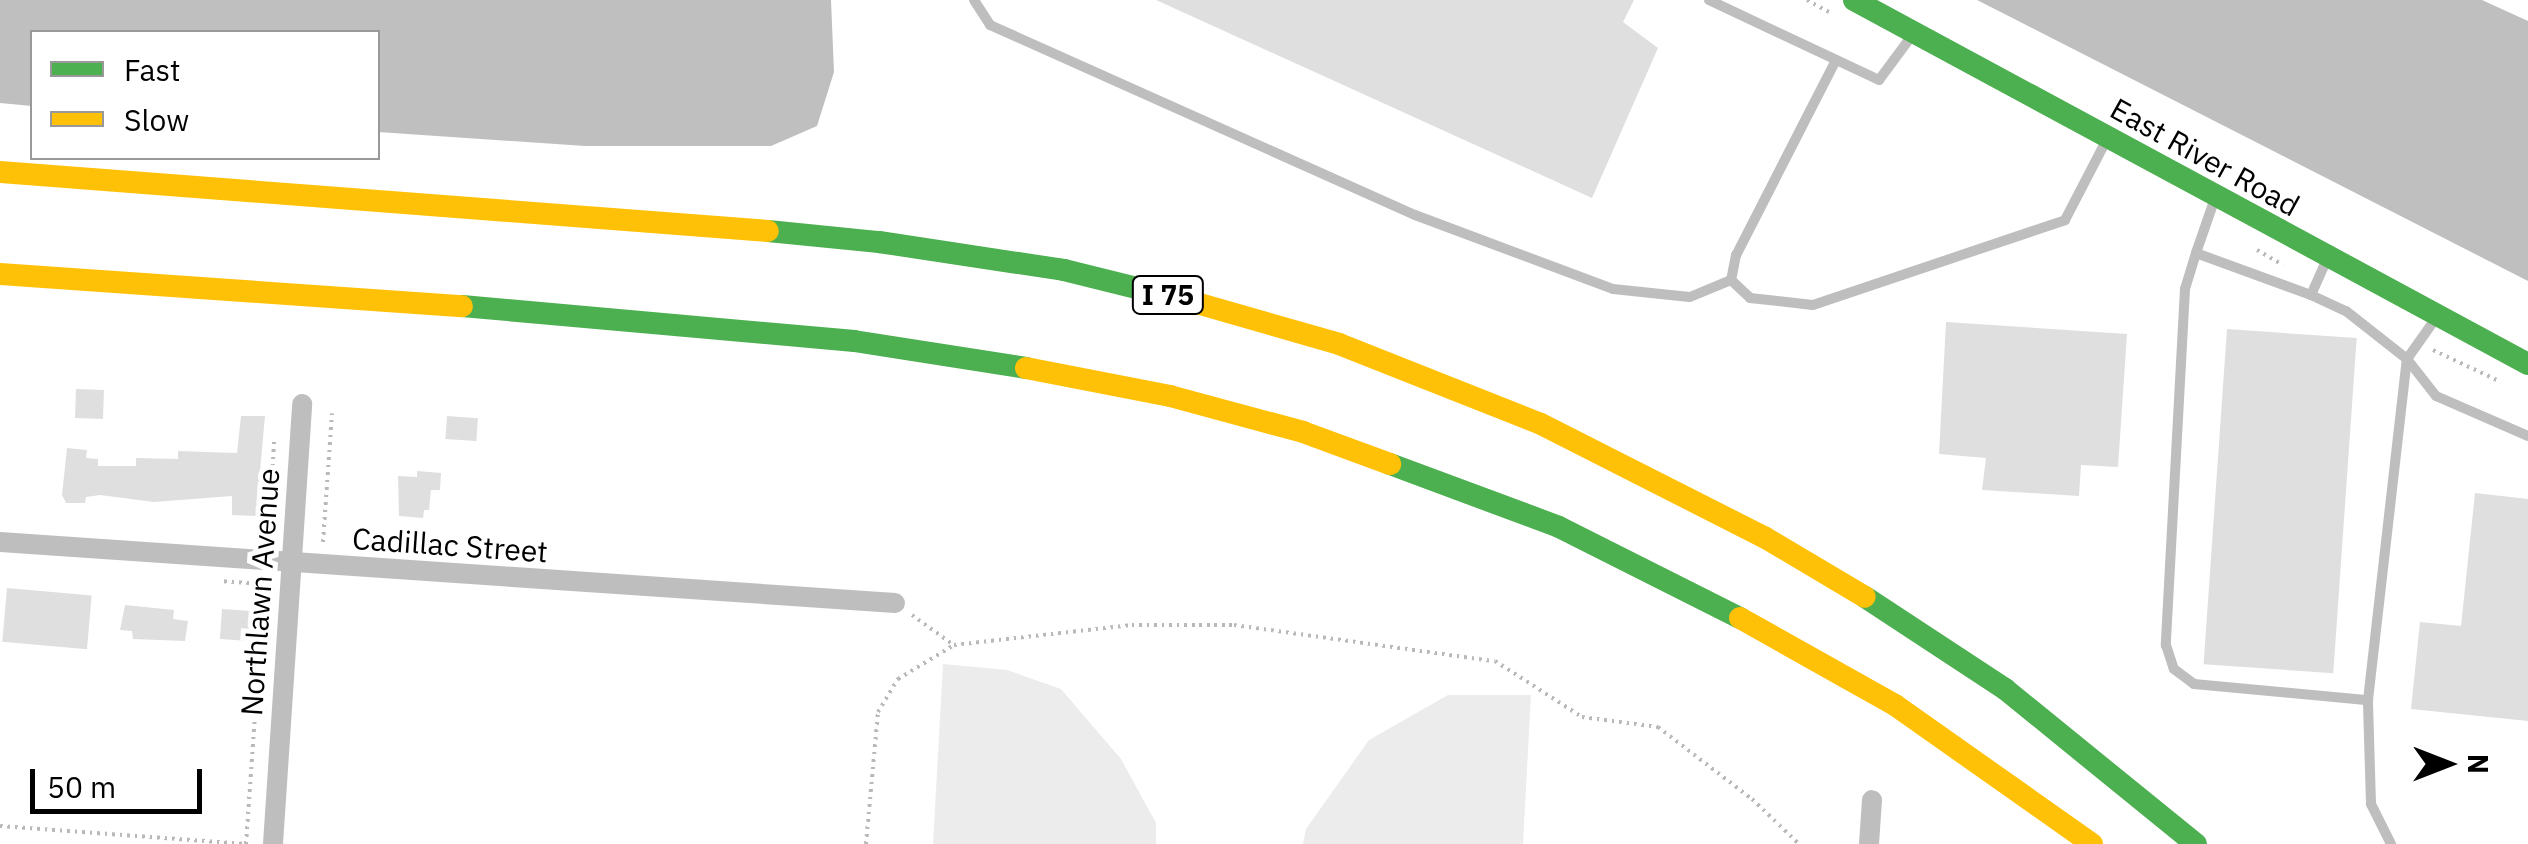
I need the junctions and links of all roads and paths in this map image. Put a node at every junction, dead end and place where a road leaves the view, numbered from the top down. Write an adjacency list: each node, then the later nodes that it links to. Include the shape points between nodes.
1 (974, 0): 12 (lane, via 990,25 1415,216 1614,289 1690,297)
2 (1709, 0): 5 (lane)
3 (1854, 0): 4 (main road, East River Road)
4 (1914, 33): 5 (lane, via 1879,80); 6 (main road, East River Road)
5 (1836, 60): 12 (lane, via 1736,255)
6 (2108, 138): 8 (main road, East River Road); 12 (lane, via 2065,220 1812,305 1750,298)
7 (0, 172): 36 (main road, I 75, via 897,244 1064,270 1340,344 1542,424 1764,537 2005,689)
8 (2216, 197): 9 (lane); 10 (main road, East River Road)
9 (2196, 254): 13 (lane); 28 (lane, via 2185,289 2166,626 2174,670 2194,684)
10 (2327, 258): 13 (lane); 14 (main road, East River Road)
11 (0, 274): 35 (main road, via 623,318 854,342 1064,374 1303,432 1559,527 1715,604 1895,705)
12 (1731, 280)
13 (2311, 296): 15 (lane, via 2346,311)
14 (2436, 318): 15 (lane); 16 (main road, East River Road)
15 (2407, 359): 19 (lane, via 2436,396); 28 (lane)
16 (2528, 364)
17 (302, 404): 24 (street, Northlawn Avenue)
18 (332, 412): 23 (path)
19 (2528, 436)
20 (274, 441): 21 (path, via 269,534)
21 (247, 536)
22 (0, 542): 24 (street, Cadillac Street)
23 (322, 542)
24 (292, 564): 26 (street, Cadillac Street); 31 (street, Northlawn Avenue)
25 (206, 580): 30 (path, via 264,584 246,844)
26 (896, 603): 27 (path)
27 (954, 645): 32 (path, via 898,679 878,712); 33 (path, via 1132,625 1234,625 1495,661 1582,717 1658,727 1752,798)
28 (2368, 700): 37 (lane, via 2371,804)
29 (1872, 800): 34 (street)
30 (0, 826)
31 (273, 844)
32 (866, 844)
33 (1798, 844)
34 (1869, 844)
35 (2092, 844)
36 (2196, 844)
37 (2391, 844)

